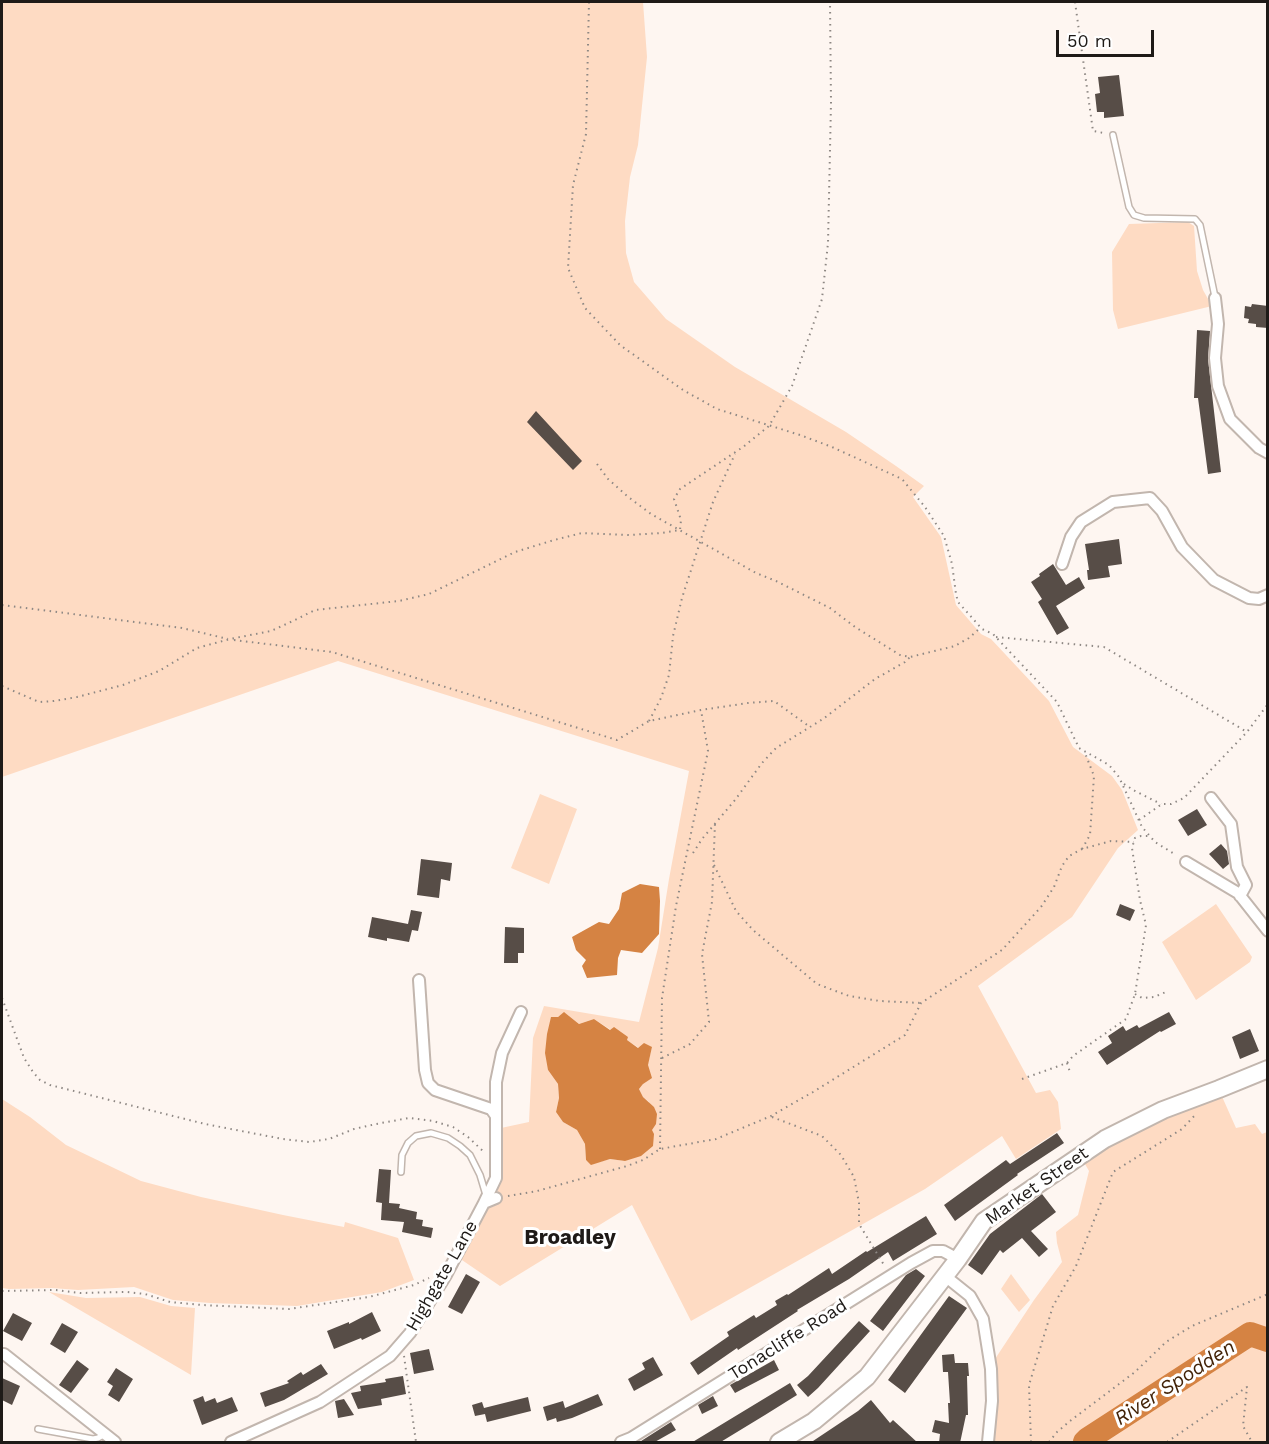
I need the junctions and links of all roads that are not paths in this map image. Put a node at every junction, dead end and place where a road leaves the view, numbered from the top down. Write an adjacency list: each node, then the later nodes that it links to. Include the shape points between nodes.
1 (1113, 135): 2 (lane, via 1134,215 1195,219 1200,225)
2 (1215, 298): 3 (street, via 1218,386 1230,419)
3 (1268, 453)
4 (1062, 564): 5 (street, via 1081,522 1113,502 1149,498 1162,511 1182,547 1214,580 1249,598)
5 (1268, 595)
6 (1211, 798): 8 (street, via 1231,824 1238,867 1246,885)
7 (1186, 862): 8 (street)
8 (1240, 896): 9 (street)
9 (1268, 931)
10 (420, 980): 13 (street, via 428,1083 435,1090 491,1109)
11 (521, 1012): 13 (street, Highgate Lane, via 502,1053 496,1082)
12 (1268, 1069): 16 (main road, Market Street, via 1163,1110 1105,1138 984,1221)
13 (496, 1116): 15 (street, Highgate Lane, via 496,1178)
14 (400, 1172): 15 (lane, via 402,1155 416,1136 431,1133 448,1138 470,1155)
15 (489, 1200): 22 (street, Highgate Lane, via 478,1211 446,1275 410,1333 390,1356 320,1402)
16 (958, 1259): 17 (main road, Market Street); 23 (street, Tonacliffe Road, via 943,1251 933,1251)
17 (945, 1276): 24 (main road, Market Street, via 867,1377); 25 (street, via 970,1296 983,1319 991,1369)
18 (4, 1354): 20 (street)
19 (38, 1429): 20 (lane, via 93,1439)
20 (105, 1434): 21 (street)
21 (115, 1443)
22 (231, 1443)
23 (621, 1443)
24 (779, 1443)
25 (988, 1443)

